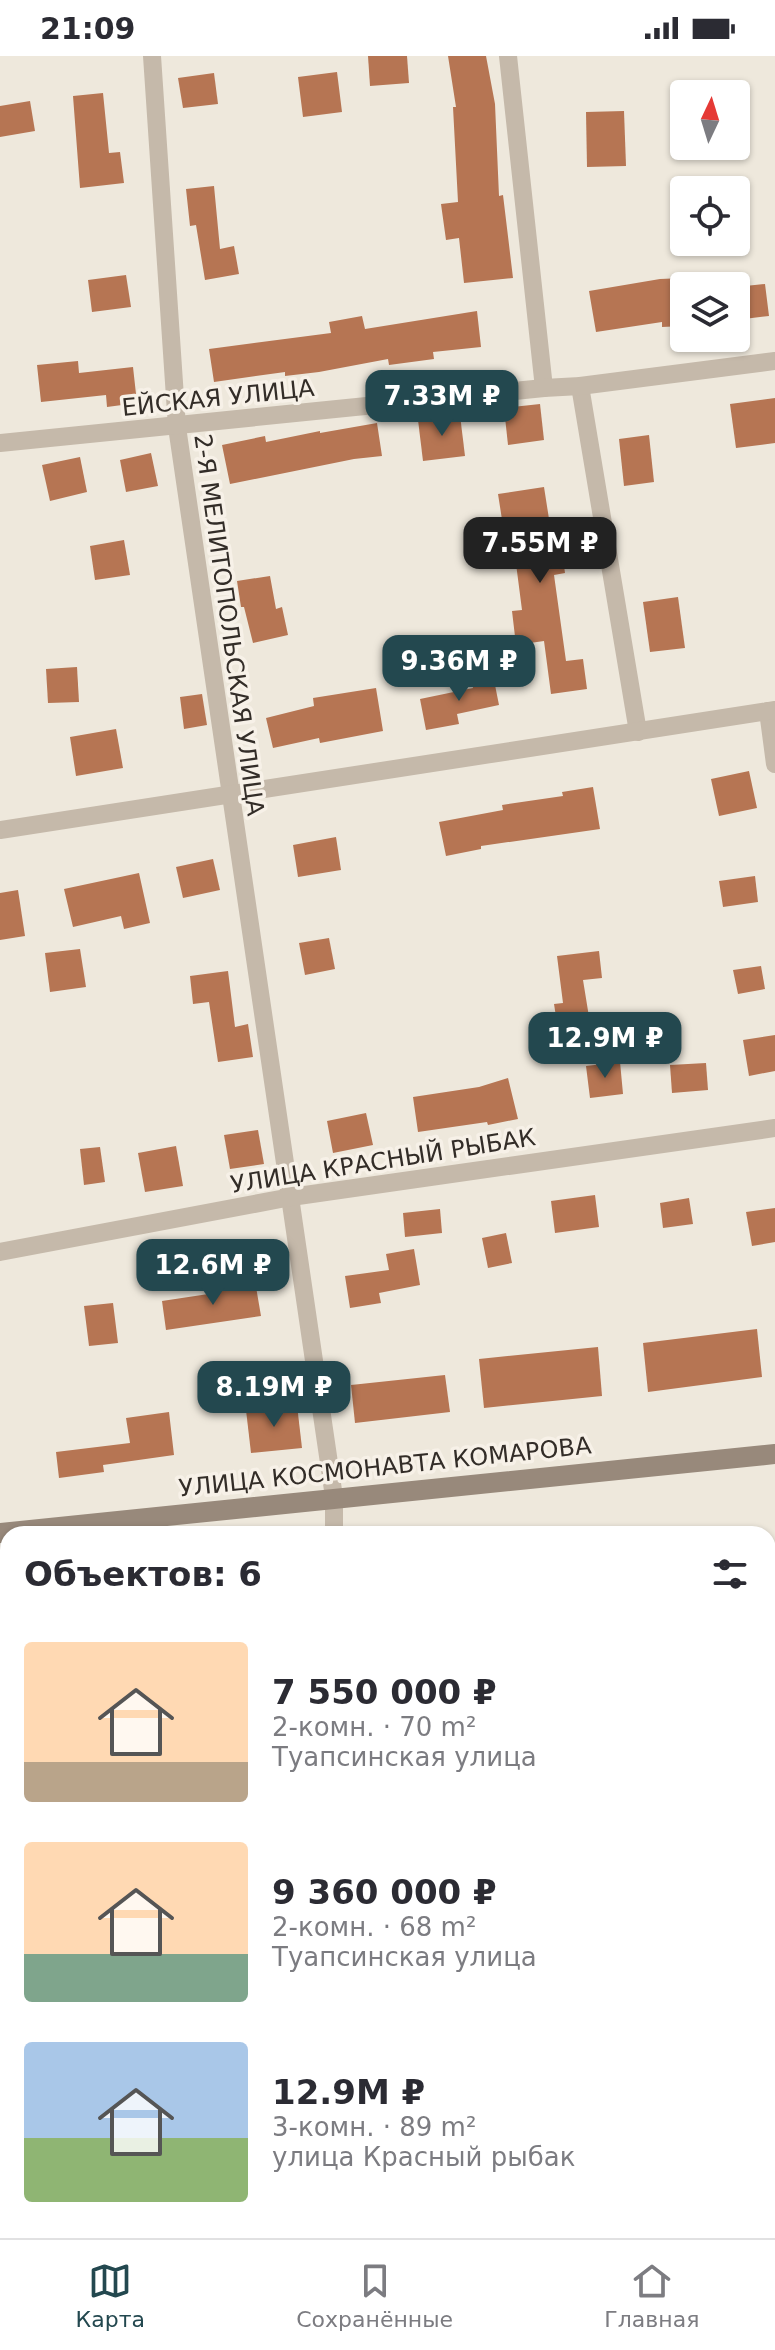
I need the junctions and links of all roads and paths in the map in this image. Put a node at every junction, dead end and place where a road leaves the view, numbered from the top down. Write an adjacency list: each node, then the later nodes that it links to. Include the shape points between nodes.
1 (152, 56): 6 (street, 2-Я МЕЛИТОПОЛЬСКАЯ УЛИЦА)
2 (508, 56): 5 (street)
3 (775, 361): 4 (street, ЕЙСКАЯ УЛИЦА)
4 (580, 386): 5 (street, ЕЙСКАЯ УЛИЦА); 9 (street)
5 (544, 388): 6 (street, ЕЙСКАЯ УЛИЦА)
6 (177, 427): 7 (street, ЕЙСКАЯ УЛИЦА); 11 (street, 2-Я МЕЛИТОПОЛЬСКАЯ УЛИЦА)
7 (0, 443)
8 (772, 710): 9 (street); 10 (street)
9 (638, 732): 11 (street)
10 (775, 764)
11 (229, 796): 12 (street); 14 (street, 2-Я МЕЛИТОПОЛЬСКАЯ УЛИЦА)
12 (0, 830)
13 (775, 1128): 14 (street, УЛИЦА КРАСНЫЙ РЫБАК)
14 (291, 1197): 15 (street, УЛИЦА КРАСНЫЙ РЫБАК); 17 (street, 2-Я МЕЛИТОПОЛЬСКАЯ УЛИЦА)
15 (0, 1252)
16 (775, 1454): 17 (main road, УЛИЦА КОСМОНАВТА КОМАРОВА)
17 (334, 1497): 18 (main road, УЛИЦА КОСМОНАВТА КОМАРОВА); 19 (street, 2-Я МЕЛИТОПОЛЬСКАЯ УЛИЦА)
18 (65, 1526)
19 (334, 1526)

